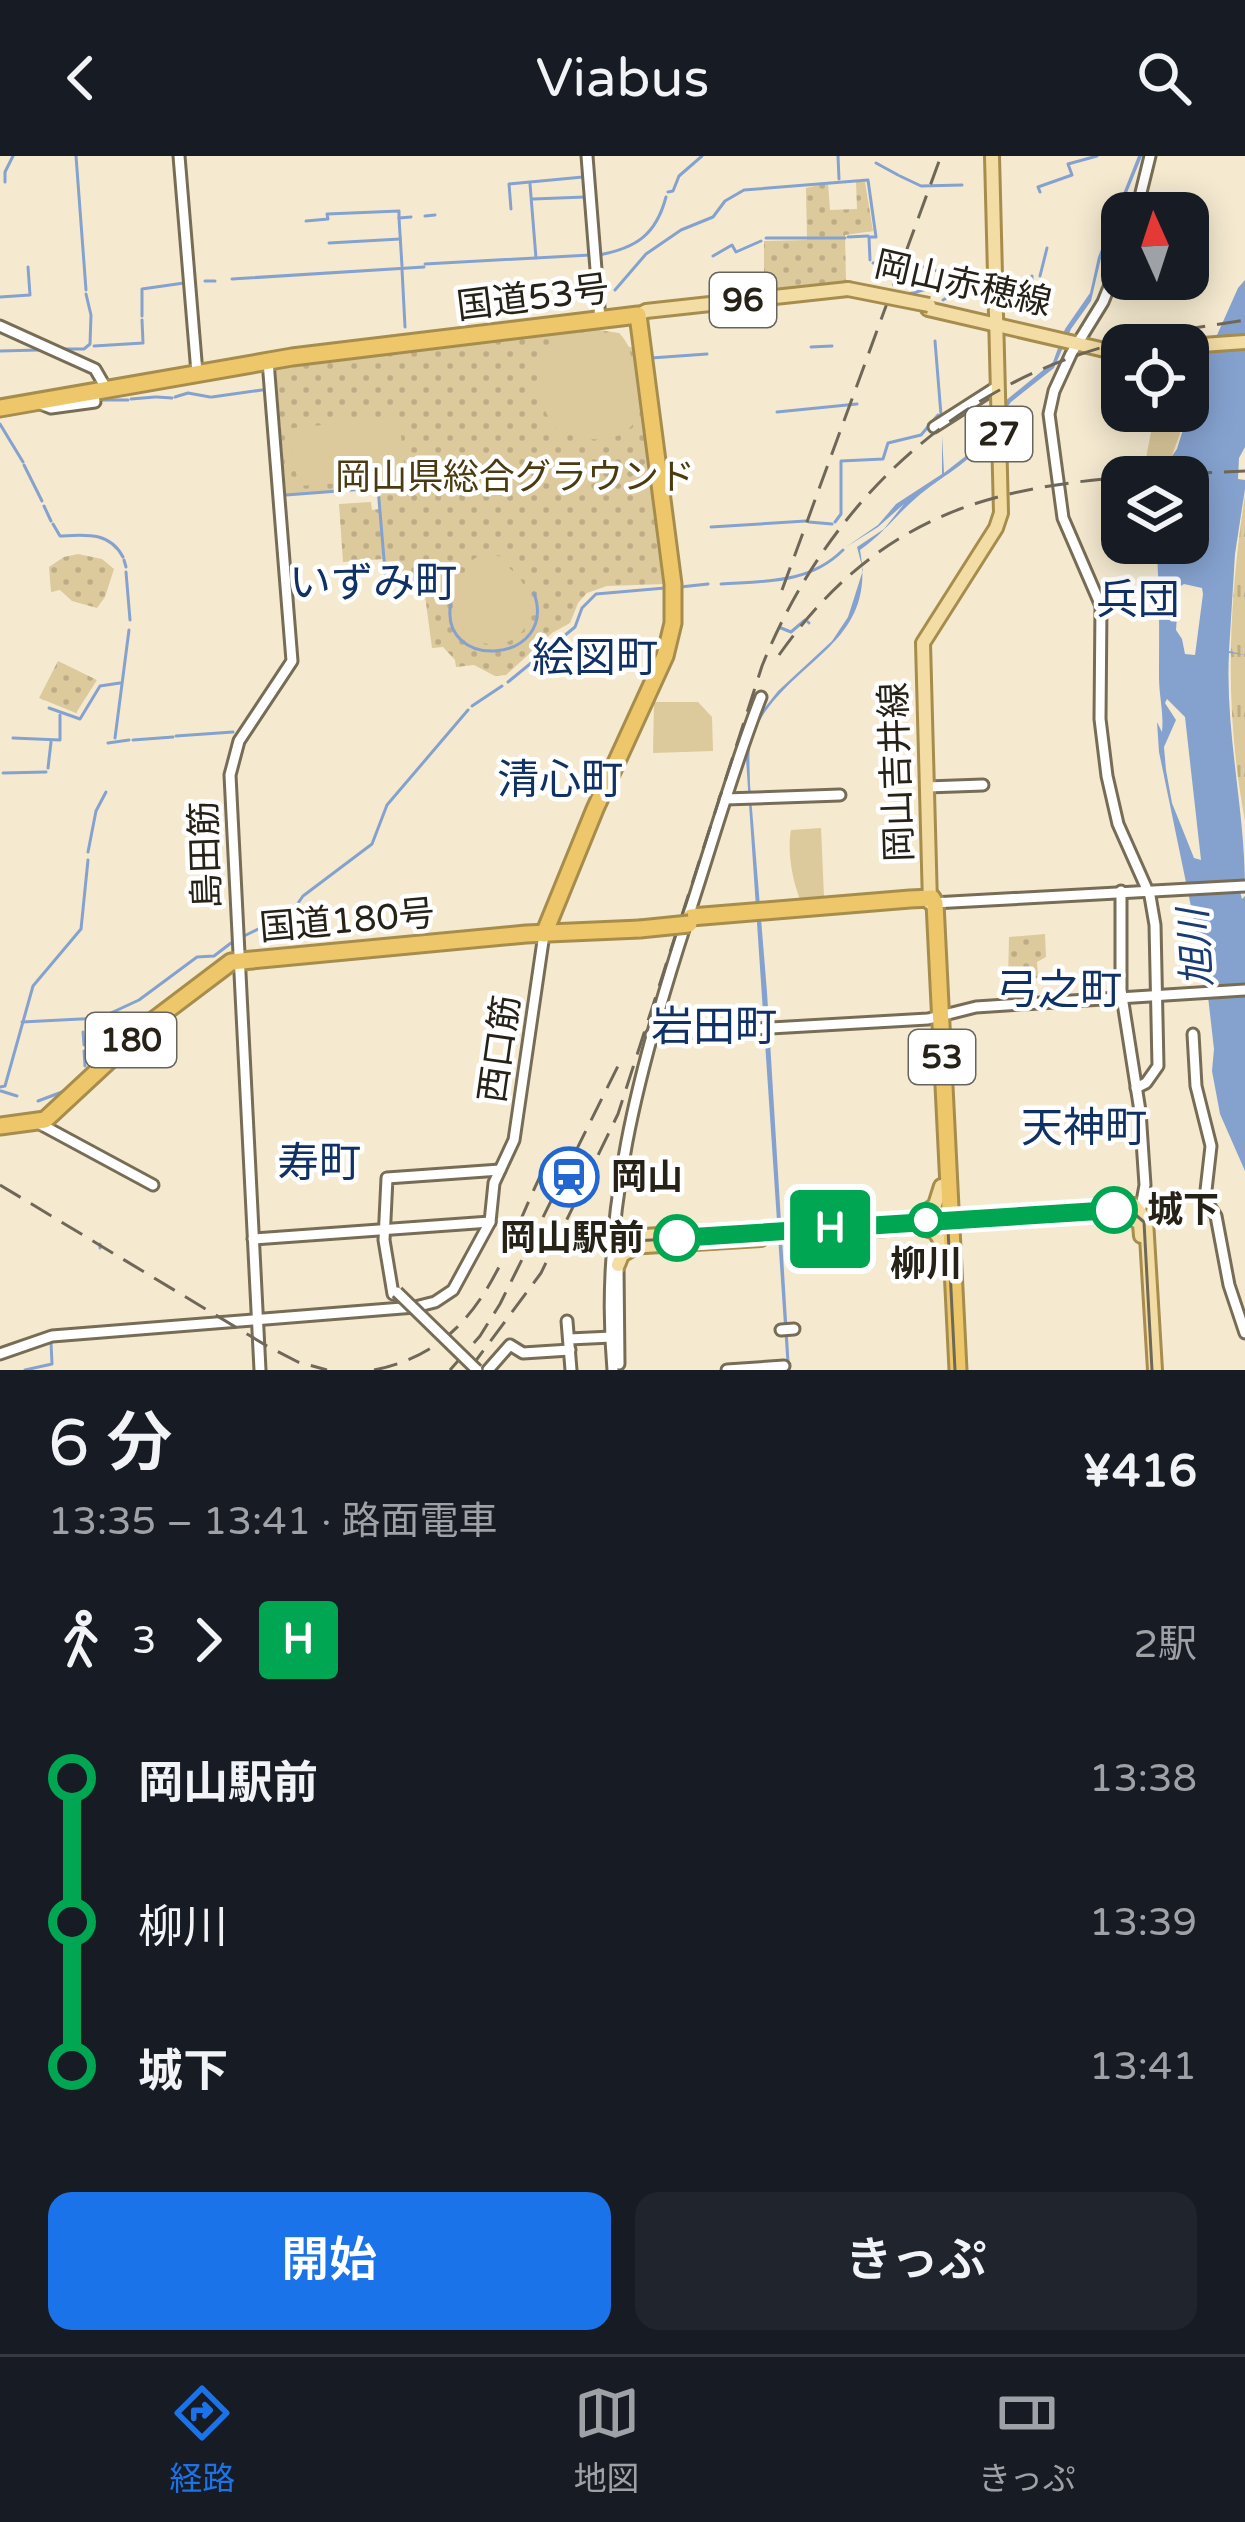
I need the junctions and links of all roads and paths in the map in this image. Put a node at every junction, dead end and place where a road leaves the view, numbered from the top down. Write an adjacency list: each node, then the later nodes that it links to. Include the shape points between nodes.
1 (179, 156): 16 (street)
2 (586, 156): 8 (street)
3 (992, 156): 9 (main road, 岡山吉井線 / 27)
4 (1150, 156): 5 (street)
5 (1141, 192)
6 (1104, 300): 11 (street)
7 (638, 316): 8 (highway, 国道53号); 9 (main road, 岡山赤穂線 / 96, bridge, via 848,291); 30 (highway, 国道53号, via 673,622)
8 (600, 320): 15 (highway, 国道53号)
9 (996, 323): 11 (main road, 岡山赤穂線 / 96); 17 (main road, 岡山吉井線 / 27)
10 (0, 326): 18 (street, via 99,371)
11 (1079, 343): 13 (main road, 岡山赤穂線 / 96); 28 (street, via 1050,405 1062,513 1101,606 1107,776)
12 (1245, 344): 14 (main road)
13 (1101, 347)
14 (1209, 347)
15 (270, 359): 16 (highway, 国道53号); 40 (street, 島田筋, via 292,661 232,761)
16 (196, 370): 18 (highway, 国道53号); 18 (highway, 国道53号, via 126,378)
17 (998, 386): 21 (street); 24 (main road, 岡山吉井線 / 27, via 1001,513 922,643)
18 (102, 389): 19 (street, via 95,402); 20 (highway, 国道53号)
19 (41, 404)
20 (0, 405)
21 (934, 427)
22 (760, 697): 26 (street)
23 (983, 784): 24 (street)
24 (927, 788): 32 (main road, 岡山吉井線 / 27)
25 (840, 795): 26 (street)
26 (725, 799): 34 (street)
27 (1245, 886): 28 (street)
28 (1148, 890): 29 (street); 42 (street)
29 (1121, 891): 31 (street); 32 (street); 43 (street)
30 (557, 901): 36 (highway, via 556,923); 38 (highway, 国道53号)
31 (953, 902): 32 (highway)
32 (933, 909): 33 (highway); 33 (highway); 44 (highway, 53)
33 (758, 914): 34 (highway)
34 (688, 923): 35 (highway, bridge); 46 (street)
35 (642, 925): 36 (highway); 38 (highway)
36 (582, 926): 38 (highway)
37 (526, 934): 38 (highway, 国道180号 / 180); 39 (street); 40 (highway, 国道180号 / 180)
38 (544, 934): 39 (street, 西口筋)
39 (540, 956): 50 (street, 西口筋, via 514,1140)
40 (239, 961): 48 (highway, 国道180号 / 180, via 160,1014); 60 (street, 島田筋)
41 (1245, 990): 42 (street)
42 (1156, 994): 43 (street); 47 (street, via 1159,1066)
43 (1124, 997): 44 (street); 47 (street)
44 (937, 1017): 46 (street); 52 (highway, 53)
45 (1192, 1034): 66 (street, via 1210,1146 1204,1199 1216,1216)
46 (651, 1035): 55 (street)
47 (1138, 1087): 54 (street)
48 (40, 1124): 49 (highway); 51 (street)
49 (0, 1126)
50 (500, 1170): 57 (street, 西口筋); 59 (street, via 391,1176)
51 (153, 1185)
52 (944, 1186): 53 (main road); 56 (highway, 53); 58 (main road)
53 (974, 1218): 54 (main road); 56 (main road); 63 (main road)
54 (1143, 1218): 83 (main road)
55 (614, 1220): 61 (street); 62 (street)
56 (946, 1220): 58 (main road); 63 (highway, 53)
57 (490, 1222): 59 (street); 67 (street, 西口筋, via 463,1276 435,1302)
58 (915, 1222): 61 (main road); 63 (main road)
59 (386, 1230): 60 (street); 76 (street, bridge, via 395,1293)
60 (253, 1239): 67 (street, 島田筋)
61 (633, 1242): 62 (main road); 64 (main road)
62 (614, 1243): 64 (street); 70 (street)
63 (948, 1247): 82 (highway, 53)
64 (618, 1265): 70 (street)
65 (1245, 1279): 66 (street)
66 (1229, 1281): 69 (street)
67 (257, 1319): 72 (street, via 69,1332); 75 (street, 島田筋)
68 (568, 1321): 71 (street)
69 (1245, 1333)
70 (614, 1337): 71 (street); 80 (street)
71 (569, 1344): 73 (street); 79 (street)
72 (0, 1352)
73 (524, 1353): 77 (street, via 508,1346); 78 (street)
74 (784, 1366): 81 (street)
75 (260, 1370)
76 (474, 1370)
77 (488, 1370)
78 (525, 1370)
79 (571, 1370)
80 (616, 1370)
81 (727, 1370)
82 (954, 1370)
83 (1151, 1370)

